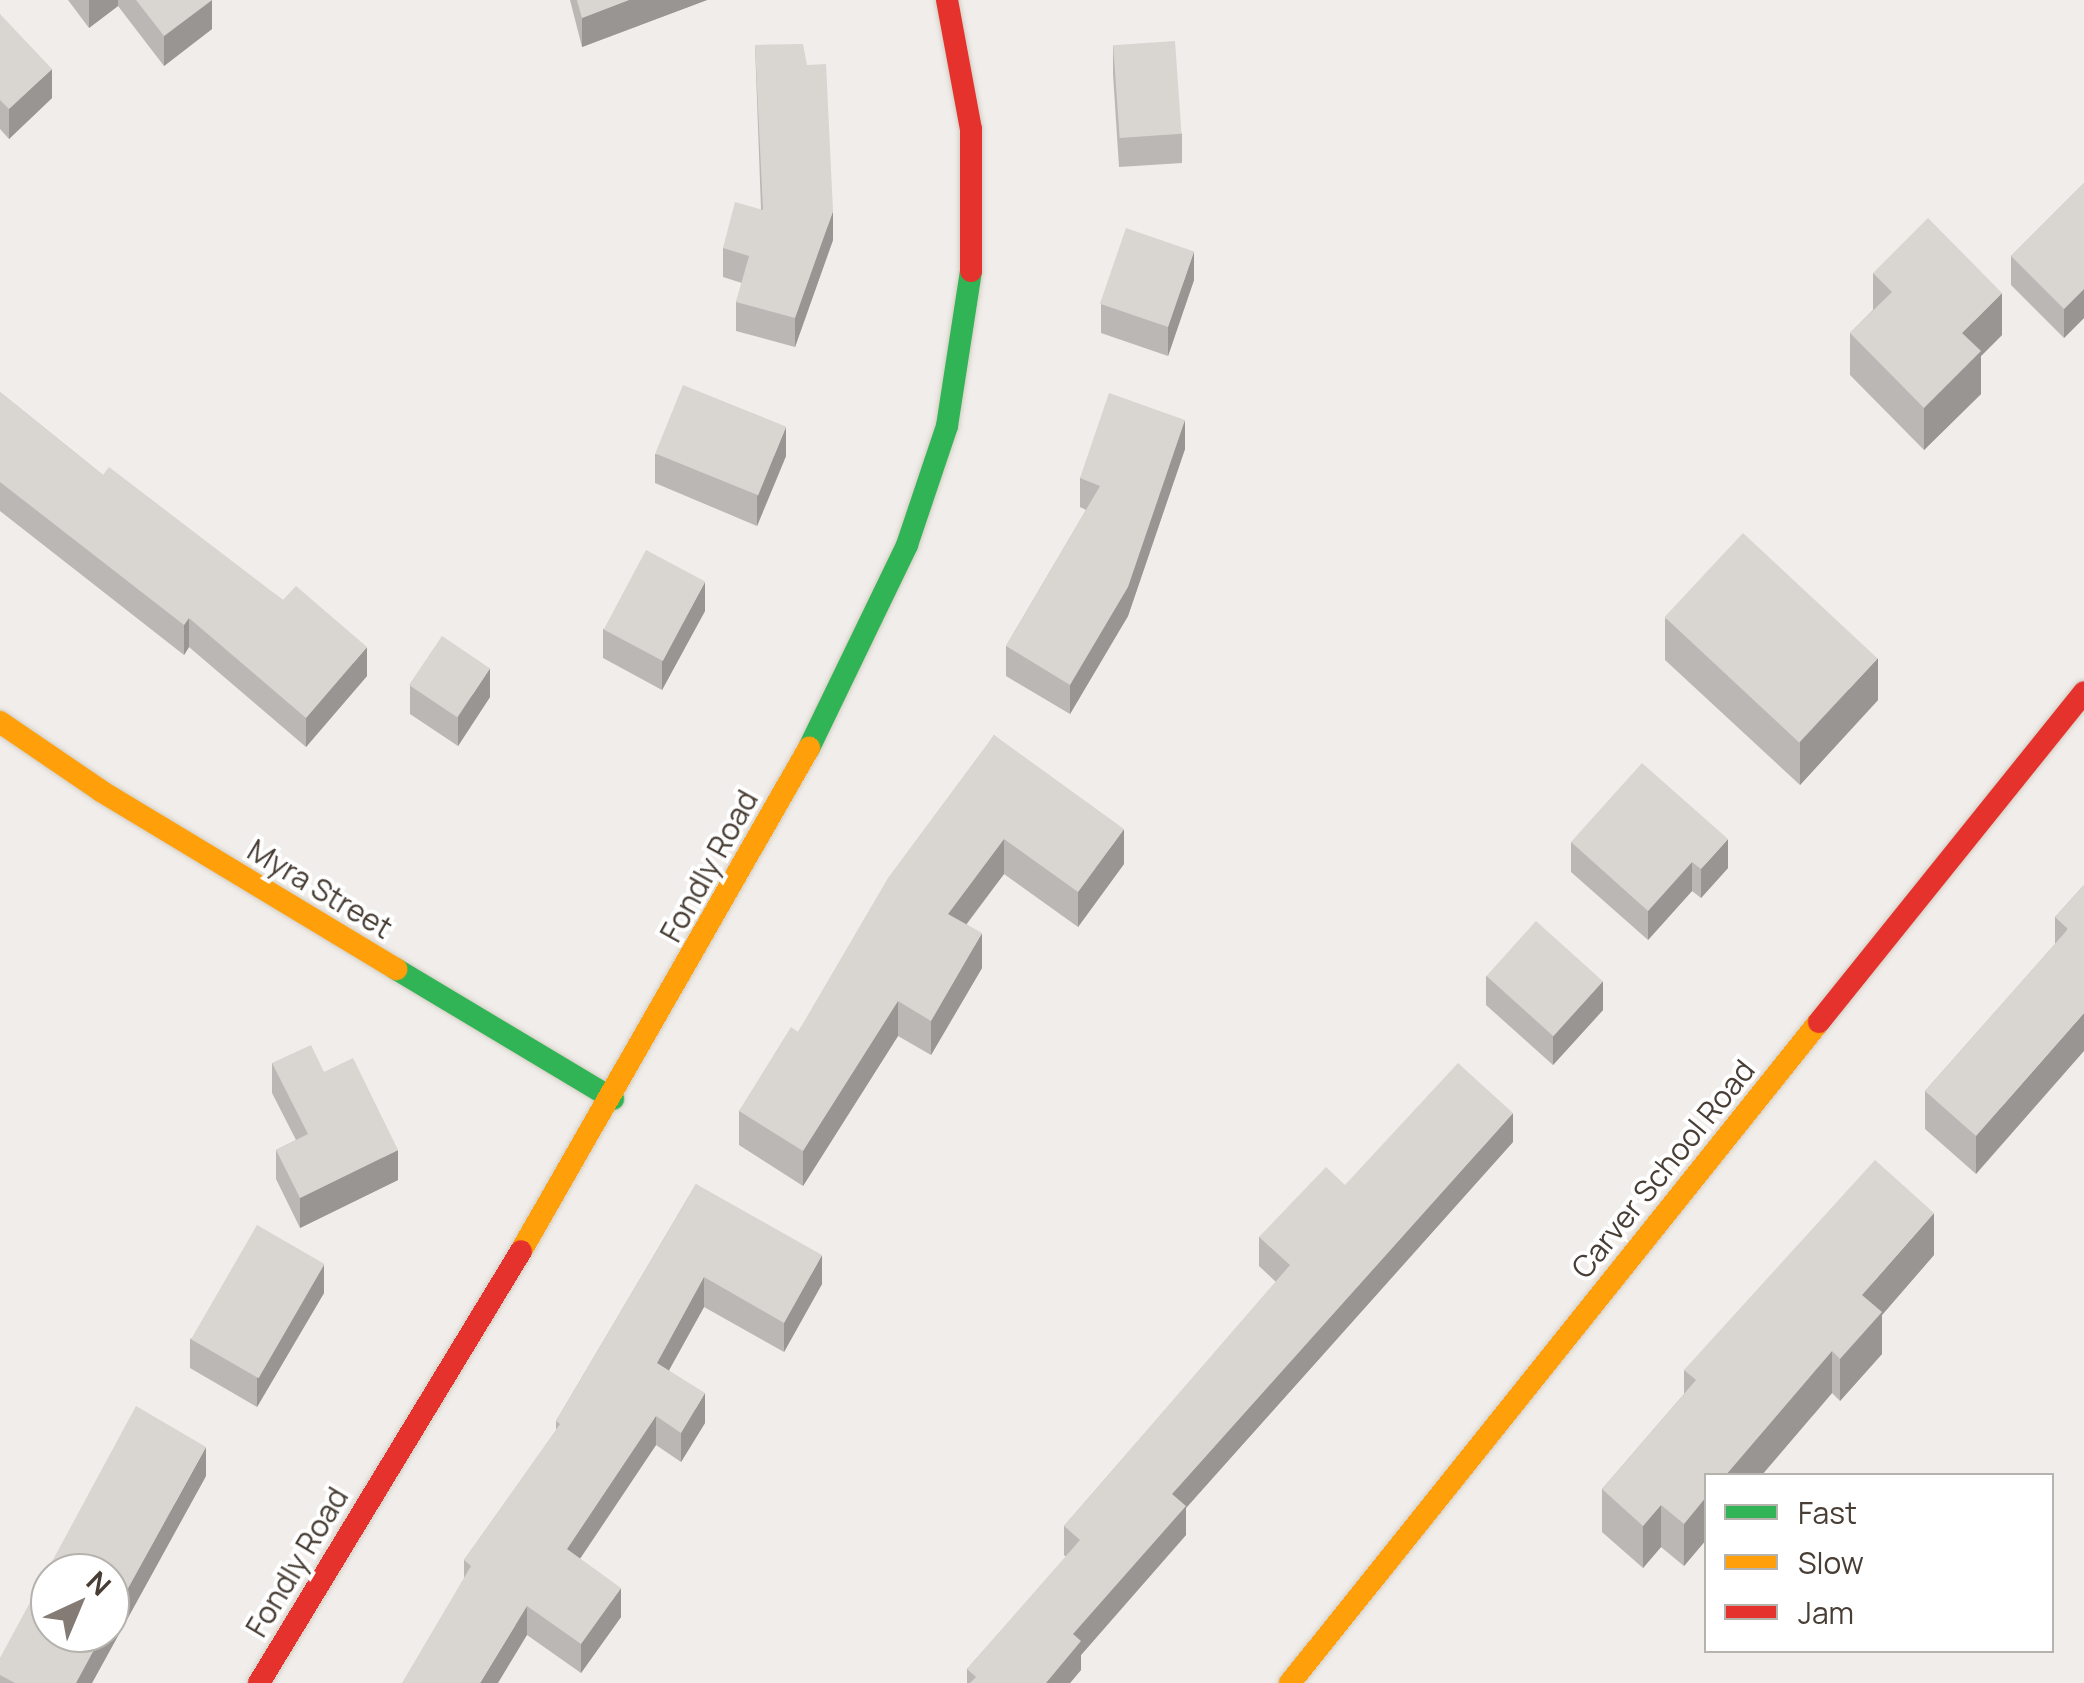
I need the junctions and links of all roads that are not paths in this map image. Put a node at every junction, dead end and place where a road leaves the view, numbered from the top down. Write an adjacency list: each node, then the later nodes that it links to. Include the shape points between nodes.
1 (947, 0): 4 (street, Fondly Road, via 971,129 974,230 966,330 948,426 907,545 822,725)
2 (2084, 692): 6 (street, Carver School Road)
3 (0, 722): 4 (street, Myra Street, via 118,802)
4 (613, 1099): 5 (street, Fondly Road)
5 (259, 1683)
6 (1290, 1683)

